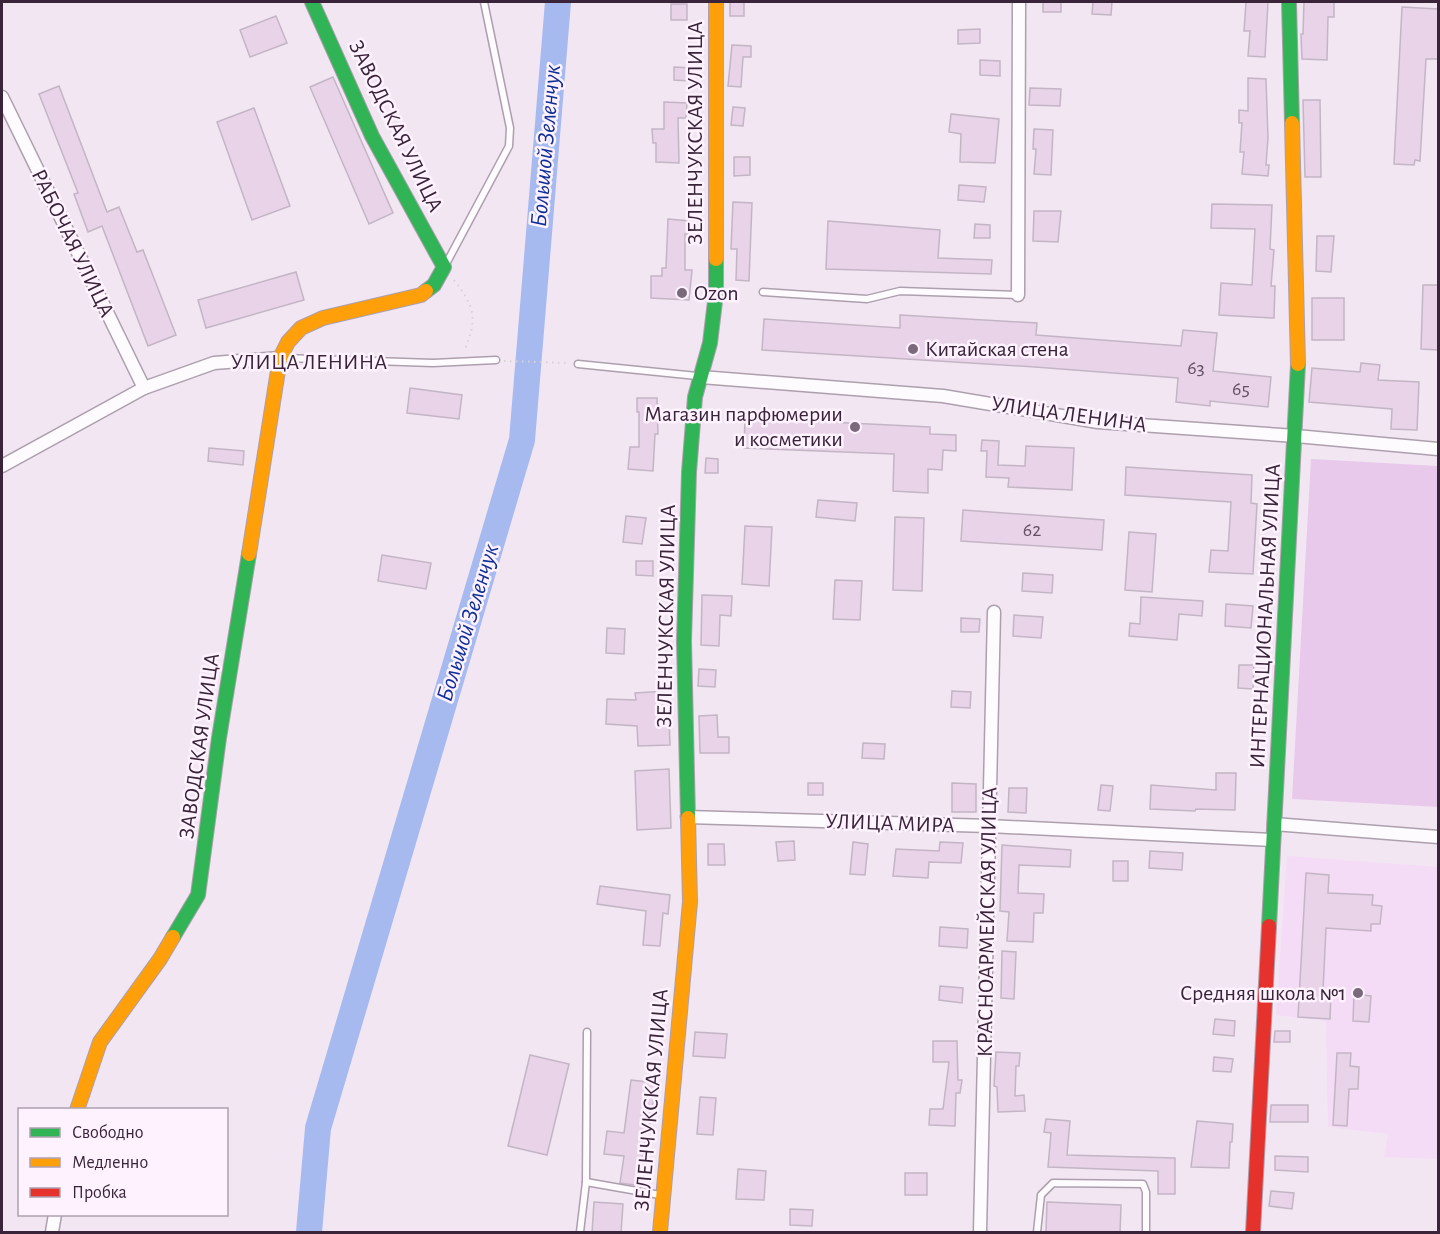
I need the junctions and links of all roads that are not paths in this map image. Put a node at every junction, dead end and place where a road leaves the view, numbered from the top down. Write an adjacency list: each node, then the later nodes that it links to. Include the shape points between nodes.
1 (312, 2): 7 (street, ЗАВОДСКАЯ УЛИЦА, via 372,136)
2 (484, 2): 7 (lane, via 510,128 509,146)
3 (716, 2): 13 (street, ЗЕЛЕНЧУКСКАЯ УЛИЦА, via 716,293)
4 (1019, 2): 9 (street)
5 (1289, 2): 15 (street, ИНТЕРНАЦИОНАЛЬНАЯ УЛИЦА, via 1298,363)
6 (2, 97): 14 (street, РАБОЧАЯ УЛИЦА)
7 (444, 267): 10 (street, via 434,285 421,295 323,318 301,328)
8 (763, 292): 9 (lane, via 867,299 900,291)
9 (1018, 295)
10 (280, 358): 11 (lane, УЛИЦА ЛЕНИНА); 14 (street, УЛИЦА ЛЕНИНА, via 214,363); 25 (street, ЗАВОДСКАЯ УЛИЦА, via 198,895 160,959 100,1042)
11 (496, 360)
12 (579, 364): 13 (lane)
13 (701, 377): 15 (street, УЛИЦА ЛЕНИНА, via 943,396 1098,422); 19 (street, ЗЕЛЕНЧУКСКАЯ УЛИЦА, via 695,397 688,472 684,641)
14 (144, 388): 17 (street, УЛИЦА ЛЕНИНА)
15 (1296, 436): 16 (street, УЛИЦА ЛЕНИНА); 20 (street, ИНТЕРНАЦИОНАЛЬНАЯ УЛИЦА)
16 (1438, 449)
17 (2, 466)
18 (994, 612): 21 (street, КРАСНОАРМЕЙСКАЯ УЛИЦА)
19 (687, 816): 21 (street, УЛИЦА МИРА); 27 (street, ЗЕЛЕНЧУКСКАЯ УЛИЦА, via 690,902)
20 (1274, 824): 22 (street); 23 (street, ИНТЕРНАЦИОНАЛЬНАЯ УЛИЦА)
21 (989, 826): 23 (street, УЛИЦА МИРА); 32 (street, КРАСНОАРМЕЙСКАЯ УЛИЦА)
22 (1438, 837)
23 (1273, 840): 35 (street, ИНТЕРНАЦИОНАЛЬНАЯ УЛИЦА)
24 (587, 1032): 26 (lane)
25 (78, 1108)
26 (586, 1182): 27 (lane); 30 (lane)
27 (664, 1196): 31 (street, ЗЕЛЕНЧУКСКАЯ УЛИЦА)
28 (55, 1216): 29 (street)
29 (52, 1233)
30 (580, 1233)
31 (660, 1233)
32 (980, 1233)
33 (1037, 1233): 34 (lane, via 1041,1195 1053,1183 1143,1184)
34 (1146, 1233)
35 (1253, 1233)

